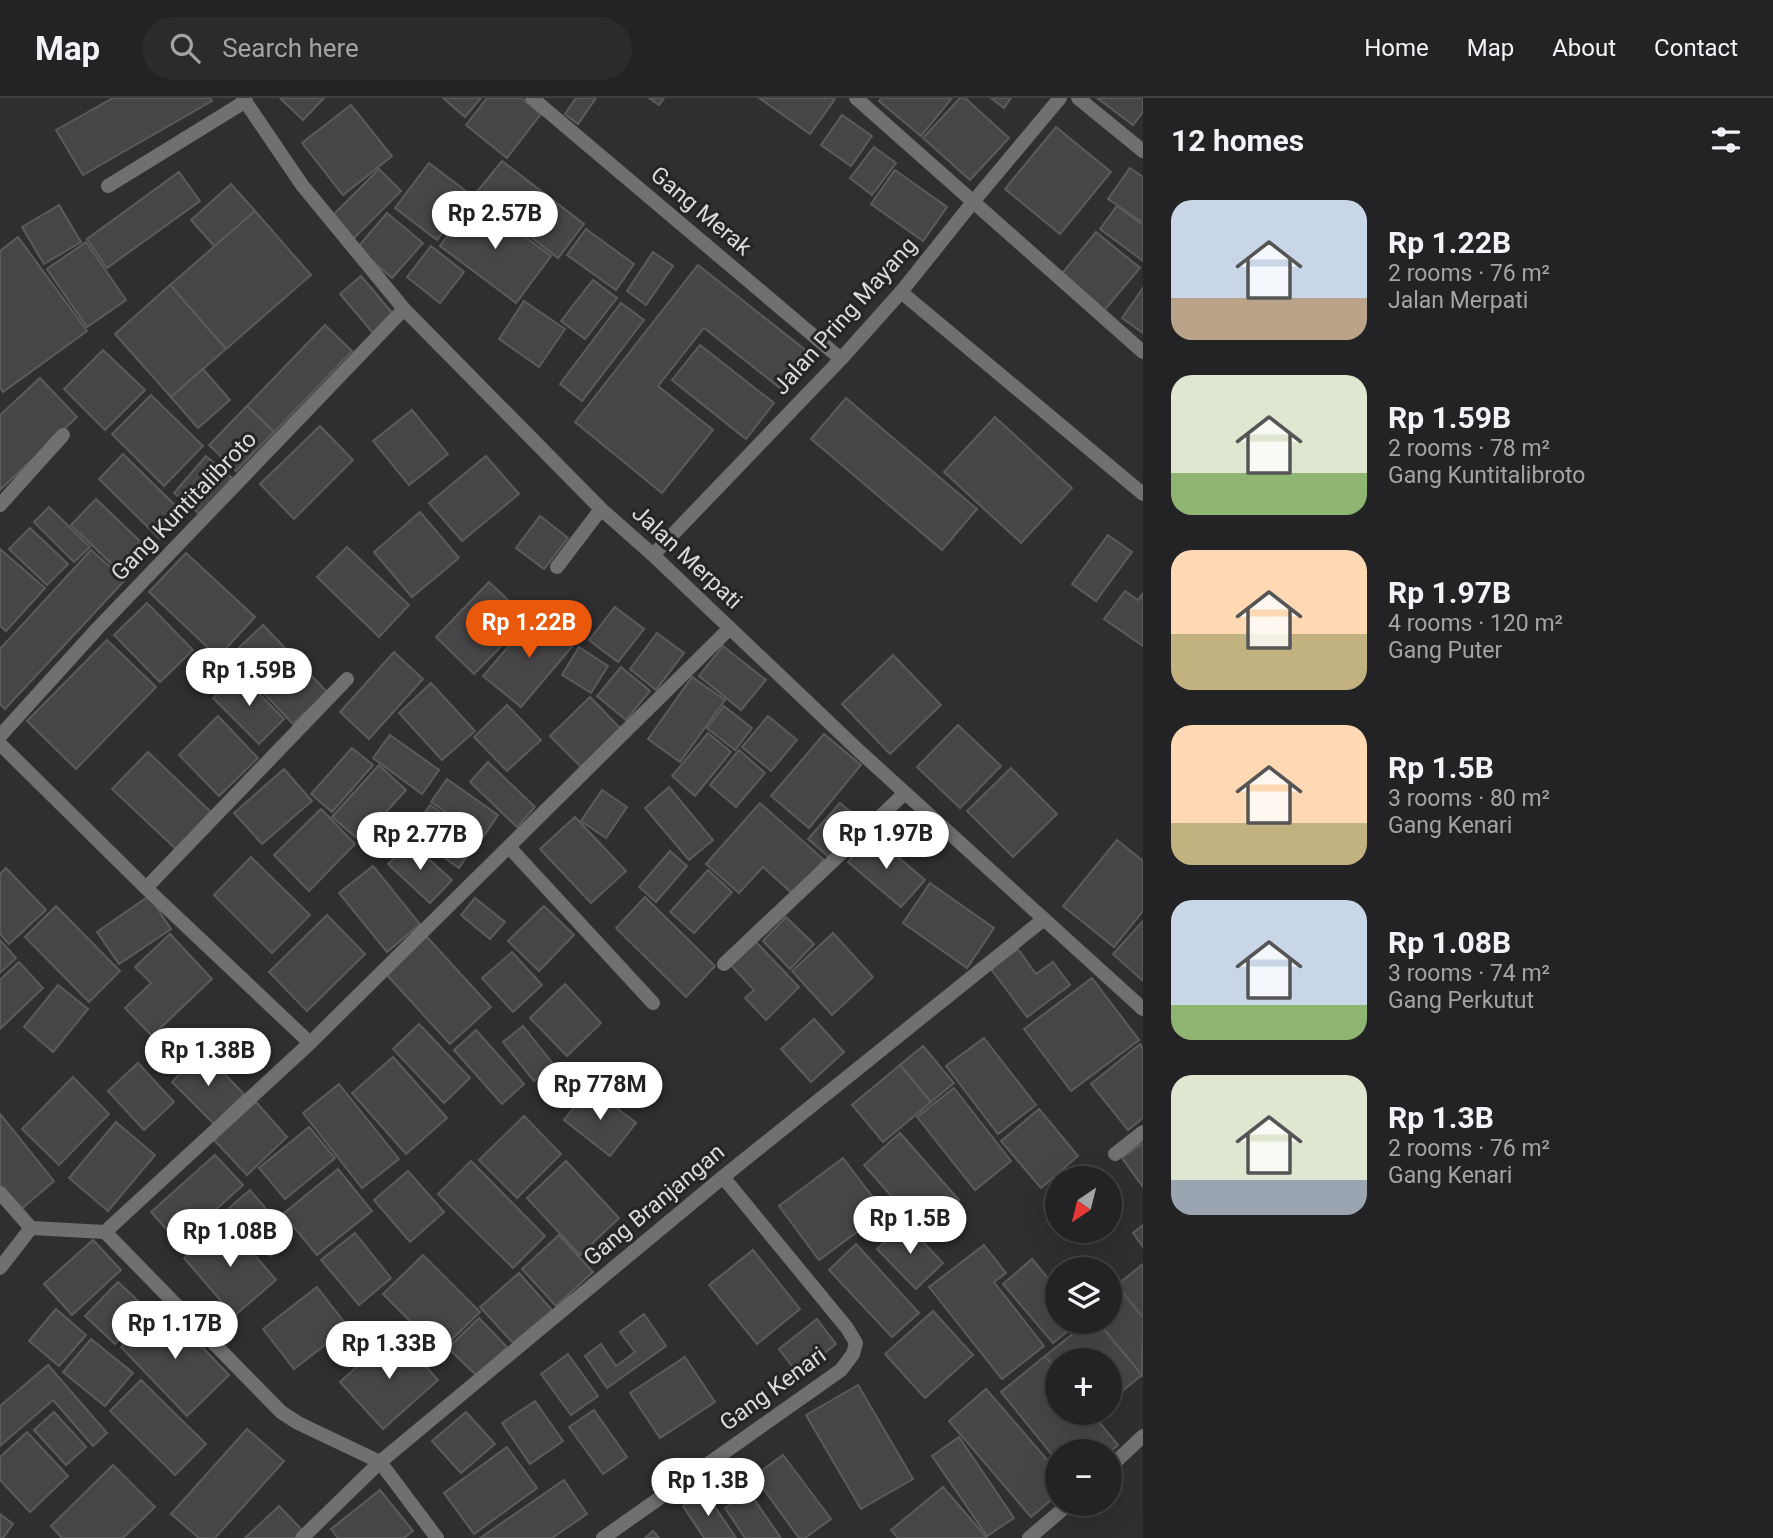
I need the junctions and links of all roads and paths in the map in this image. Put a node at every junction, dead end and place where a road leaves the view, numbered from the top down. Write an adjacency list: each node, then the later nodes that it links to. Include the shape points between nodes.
1 (532, 98): 12 (street, Gang Merak)
2 (856, 98): 8 (street)
3 (1060, 98): 8 (street, Jalan Pring Mayang)
4 (1079, 98): 6 (street)
5 (245, 100): 7 (street); 10 (street, Jalan Merpati, via 302,185)
6 (1143, 151)
7 (108, 186)
8 (973, 202): 9 (street, Jalan Pring Mayang); 11 (street)
9 (901, 292): 12 (street, Jalan Pring Mayang); 14 (street)
10 (404, 309): 16 (street, Jalan Merpati); 21 (street, Gang Kuntitalibroto)
11 (1143, 352)
12 (841, 359): 17 (street, Jalan Pring Mayang)
13 (63, 435): 15 (street)
14 (1143, 495)
15 (0, 505)
16 (601, 509): 17 (street, Jalan Merpati); 18 (street)
17 (653, 555): 19 (street, Jalan Merpati)
18 (557, 566)
19 (730, 628): 23 (street, Jalan Merpati); 24 (street)
20 (347, 679): 25 (street)
21 (0, 736)
22 (0, 744): 25 (street)
23 (905, 793): 26 (street, Jalan Merpati); 27 (street)
24 (509, 847): 28 (street); 30 (street)
25 (146, 888): 30 (street)
26 (1044, 919): 29 (street, Jalan Merpati); 33 (street, Gang Branjangan)
27 (724, 964)
28 (653, 1003)
29 (1143, 1009)
30 (310, 1042): 36 (street)
31 (1143, 1132): 32 (street)
32 (1115, 1154)
33 (723, 1177): 40 (street, Gang Branjangan); 44 (street, Gang Kenari, via 847,1328 856,1343 853,1354 841,1370)
34 (0, 1193): 35 (street)
35 (31, 1228): 36 (street); 37 (street)
36 (105, 1232): 40 (street, via 281,1412)
37 (0, 1268)
38 (1143, 1436): 39 (street)
39 (1122, 1456)
40 (380, 1462): 42 (street, Gang Branjangan); 43 (street)
41 (1055, 1516): 45 (street)
42 (302, 1538)
43 (437, 1538)
44 (603, 1538)
45 (1029, 1538)

